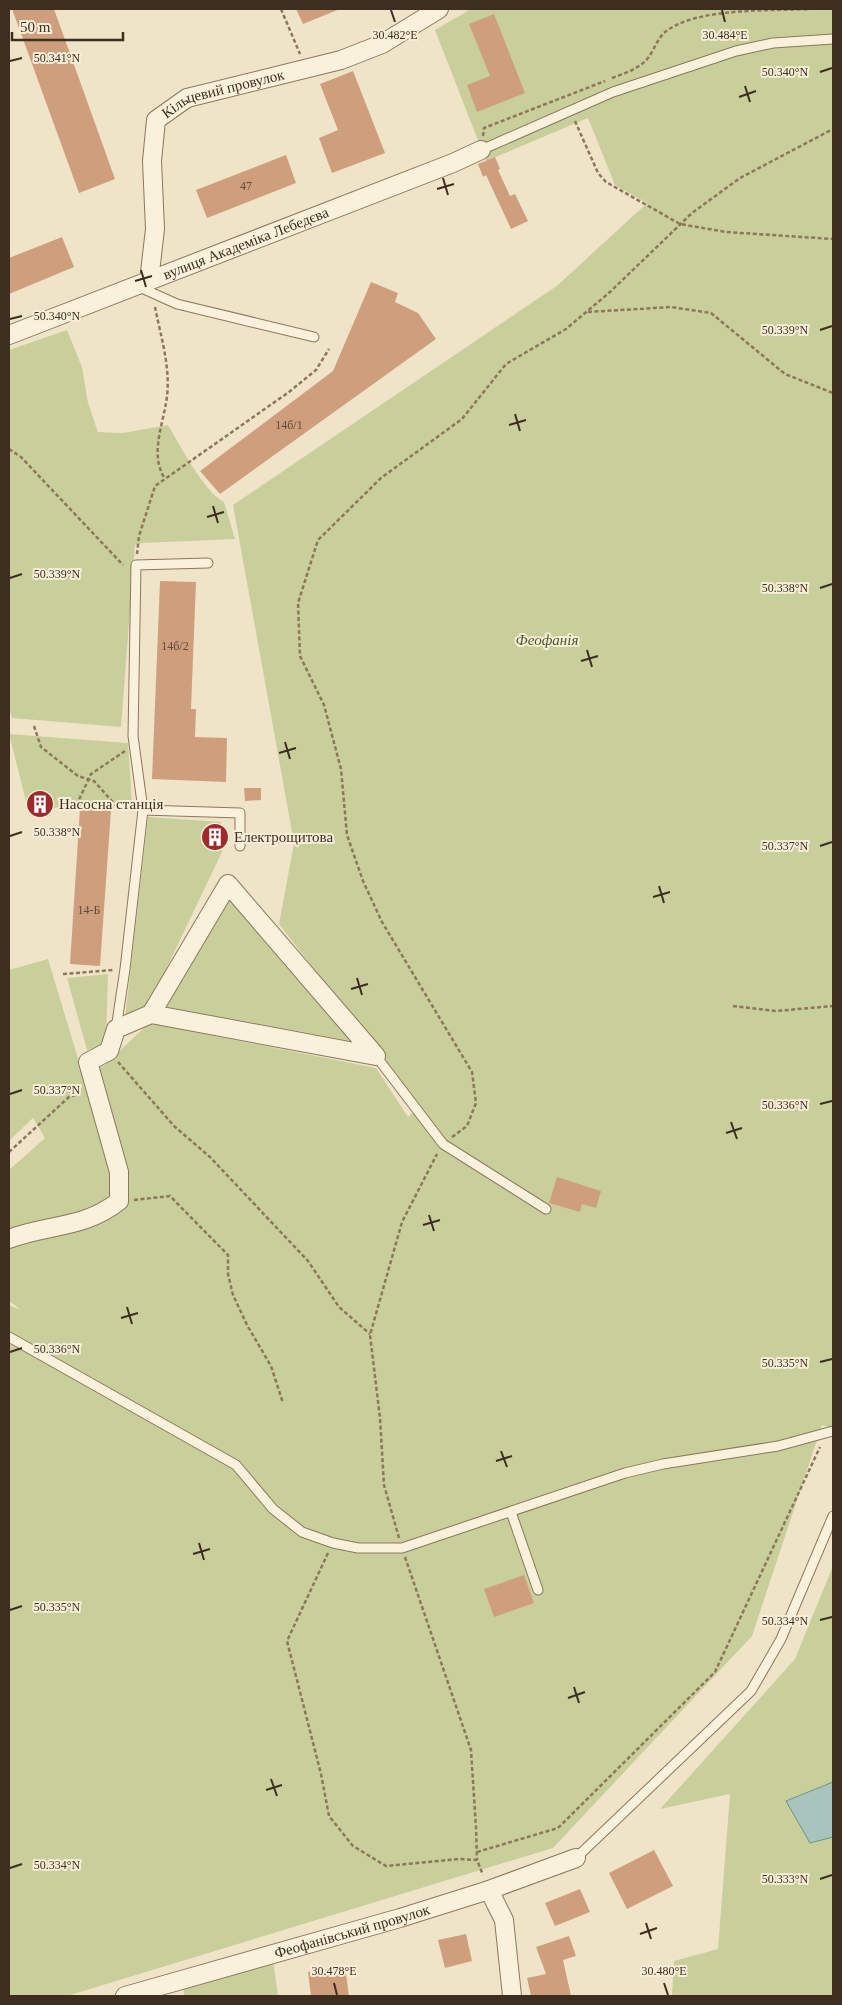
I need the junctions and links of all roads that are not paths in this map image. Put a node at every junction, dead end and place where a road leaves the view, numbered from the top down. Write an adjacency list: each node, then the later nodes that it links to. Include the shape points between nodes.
1 (439, 9): 4 (street, Кільцевий провулок, via 382,44 341,60 187,98 156,120 152,161 155,229)
2 (833, 39): 3 (lane, via 773,43 736,51 613,92)
3 (481, 150): 4 (street, вулиця Академіка Лебедєва)
4 (143, 283): 5 (street, вулиця Академіка Лебедєва); 6 (lane, via 177,304)
5 (9, 335)
6 (314, 337)
7 (208, 563): 8 (lane, via 136,565 134,745)
8 (143, 810): 9 (lane, via 240,813); 11 (lane)
9 (240, 846)
10 (151, 1014): 11 (street); 12 (street); 12 (street, via 228,884)
11 (116, 1029): 14 (street, via 109,1051 88,1062 120,1172 120,1201 74,1224)
12 (376, 1056): 13 (lane, via 442,1144)
13 (546, 1209)
14 (9, 1239)
15 (9, 1337): 17 (lane, via 236,1465 273,1509 302,1532 333,1543 358,1548 402,1548)
16 (830, 1433): 17 (lane, via 778,1446 626,1473)
17 (511, 1512): 19 (lane)
18 (833, 1516): 20 (lane, via 781,1639 750,1691)
19 (538, 1590)
20 (576, 1858): 21 (street, Феофанівський провулок)
21 (488, 1890): 22 (street, Феофанівський провулок); 23 (street, via 504,1920)
22 (125, 1996)
23 (512, 1996)

